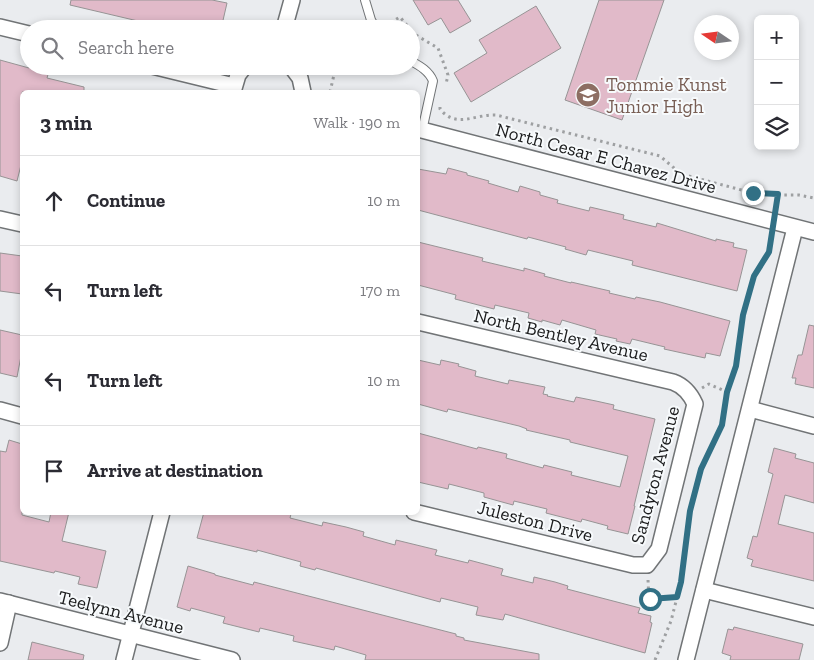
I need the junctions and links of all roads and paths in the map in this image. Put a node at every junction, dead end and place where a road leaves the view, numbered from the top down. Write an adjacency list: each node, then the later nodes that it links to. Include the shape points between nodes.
1 (292, 0): 3 (street)
2 (366, 0): 4 (lane)
3 (286, 20)
4 (370, 20)
5 (0, 27): 6 (street)
6 (20, 32)
7 (420, 38): 16 (path, via 438,48 448,75)
8 (420, 66): 18 (lane, via 433,81)
9 (184, 75): 13 (street)
10 (239, 75): 13 (street)
11 (298, 75): 14 (street)
12 (334, 75): 15 (path)
13 (234, 89)
14 (303, 90)
15 (330, 90)
16 (444, 92)
17 (442, 100): 19 (path, via 440,109 446,116 463,120 496,115 660,156 681,174 753,193)
18 (420, 130): 22 (street, North Cesar E Chavez Drive)
19 (778, 194): 20 (path); 22 (path)
20 (814, 198)
21 (0, 219): 23 (street)
22 (774, 222): 24 (street, North Cesar E Chavez Drive); 27 (path, via 769,252 754,276 743,315 736,366)
23 (20, 224)
24 (796, 228): 25 (street, North Cesar E Chavez Drive); 29 (street)
25 (814, 232)
26 (420, 322): 28 (street, North Bentley Avenue, via 673,382)
27 (727, 392): 28 (path, via 709,384); 37 (path, via 722,425 701,469 690,511)
28 (691, 395): 35 (street, Sandyton Avenue, via 695,404 659,549)
29 (750, 409): 32 (street); 36 (street)
30 (0, 410): 31 (street)
31 (20, 415)
32 (814, 426)
33 (420, 513): 35 (street, Juleston Drive, via 633,565)
34 (161, 515): 40 (street)
35 (647, 565): 37 (path, via 650,599)
36 (704, 590): 39 (street); 45 (street)
37 (677, 597): 44 (path)
38 (5, 602): 40 (street, Teelynn Avenue); 41 (street)
39 (814, 618)
40 (131, 636): 42 (street); 43 (street, Teelynn Avenue)
41 (0, 643)
42 (124, 660)
43 (232, 660)
44 (655, 660)
45 (686, 660)

